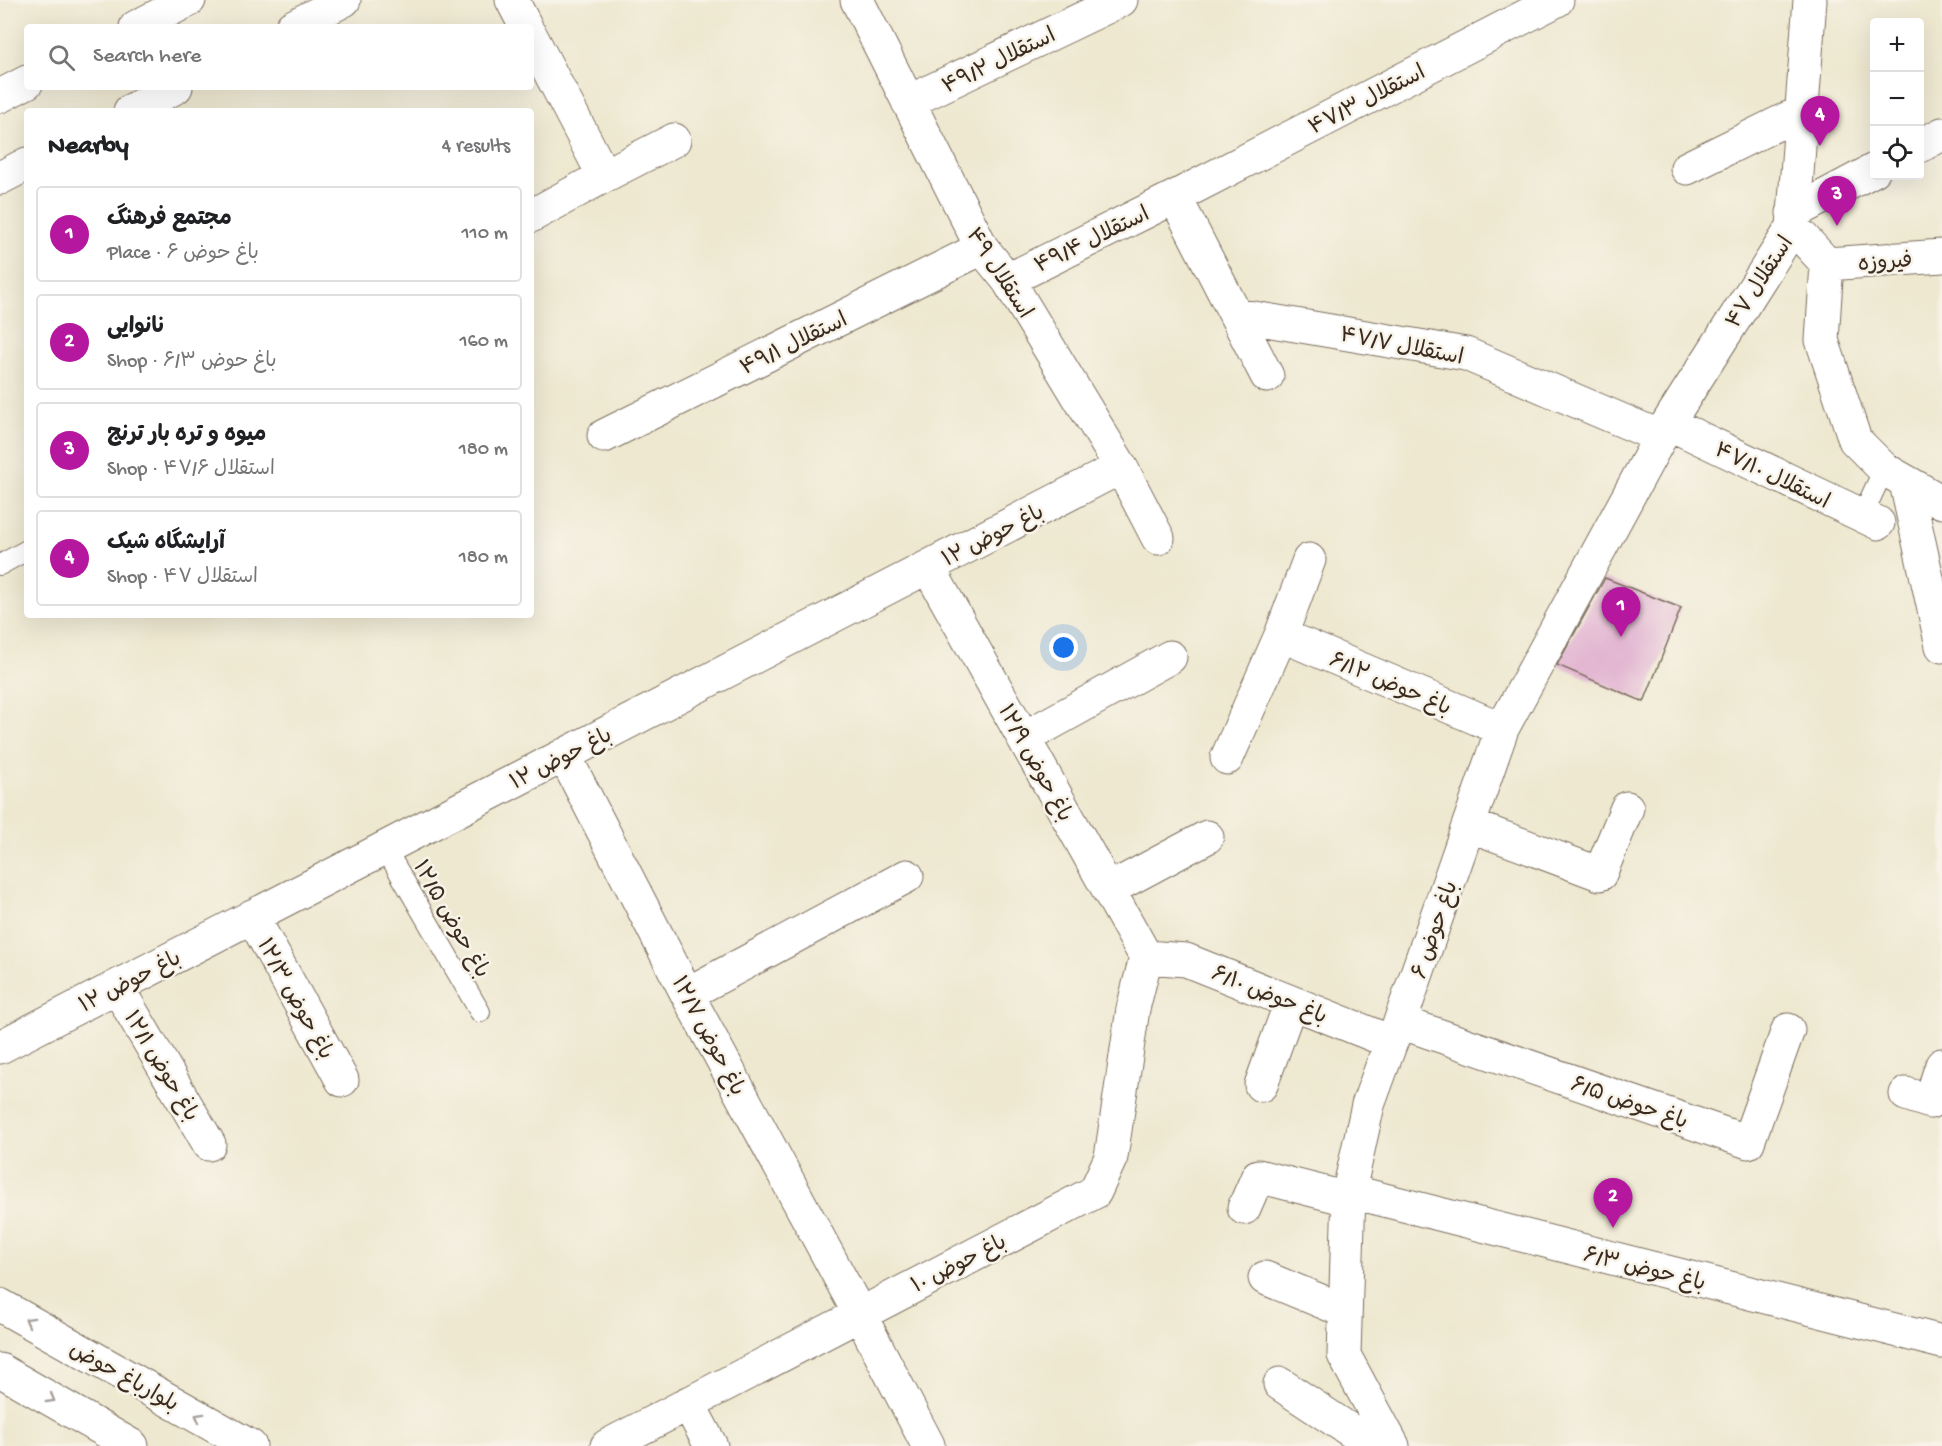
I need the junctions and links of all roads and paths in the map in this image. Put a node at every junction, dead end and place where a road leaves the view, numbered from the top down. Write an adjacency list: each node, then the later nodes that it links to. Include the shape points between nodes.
1 (189, 0): 8 (street)
2 (345, 0): 9 (street)
3 (512, 0): 10 (street)
4 (857, 0): 15 (street, ۴۹ استقلال)
5 (1120, 0): 15 (street, ۴۹/۲ استقلال)
6 (1557, 0): 26 (street, ۴۷/۳ استقلال)
7 (1810, 0): 17 (street, ۴۷ استقلال)
8 (142, 24)
9 (298, 24)
10 (524, 24)
11 (534, 42): 24 (street)
12 (24, 84): 14 (street)
13 (170, 90): 16 (street)
14 (0, 96)
15 (908, 102): 29 (street, ۴۹ استقلال)
16 (136, 108)
17 (1801, 112): 22 (street); 28 (street, ۴۷ استقلال)
18 (1942, 134): 20 (street)
19 (674, 140): 24 (street)
20 (1924, 144)
21 (24, 166): 25 (street)
22 (1687, 168)
23 (1870, 173): 28 (street)
24 (604, 176): 27 (street)
25 (0, 178)
26 (1175, 197): 32 (street, ۴۹/۴ استقلال); 33 (street)
27 (534, 214)
28 (1793, 220): 31 (street); 35 (street, ۴۷ استقلال)
29 (982, 248): 32 (street, ۴۹ استقلال); 36 (street, ۴۹/۱ استقلال)
30 (1942, 256): 31 (street, فیروزه)
31 (1827, 264): 38 (street, via 1822,340 1856,440)
32 (1008, 280): 37 (street, ۴۹ استقلال)
33 (1236, 315): 34 (street); 35 (street, ۴۷/۷ استقلال, via 1466,354)
34 (1267, 376)
35 (1664, 430): 40 (street, ۴۷/۱۰ استقلال); 49 (street, ۶ باغ حوض)
36 (604, 436)
37 (1121, 467): 41 (street, ۴۹ استقلال); 45 (street, ۱۲ باغ حوض)
38 (1895, 476): 39 (street); 40 (lane); 47 (street)
39 (1942, 502)
40 (1870, 520)
41 (1158, 538)
42 (24, 552): 44 (lane)
43 (1309, 560): 46 (street)
44 (0, 565)
45 (928, 567): 50 (street, ۱۲/۹ باغ حوض); 51 (street, ۱۲ باغ حوض)
46 (1281, 635): 49 (street, ۶/۱۲ باغ حوض); 52 (street)
47 (1942, 646)
48 (1170, 657): 50 (street)
49 (1502, 729): 54 (street, ۶ باغ حوض)
50 (1024, 738): 58 (street, ۱۲/۹ باغ حوض)
51 (564, 755): 56 (street, ۱۲ باغ حوض); 62 (street, ۱۲/۷ باغ حوض)
52 (1227, 758)
53 (1627, 808): 54 (street, via 1600,874)
54 (1469, 825): 66 (street, ۶ باغ حوض)
55 (1206, 837): 58 (street)
56 (385, 848): 59 (street, ۱۲ باغ حوض); 64 (lane, ۱۲/۵ باغ حوض)
57 (907, 876): 62 (street)
58 (1108, 890): 60 (street, ۱۲/۹ باغ حوض)
59 (252, 916): 61 (street, ۱۲ باغ حوض); 69 (street, ۱۲/۳ باغ حوض)
60 (1146, 957): 63 (street, ۶/۱۰ باغ حوض, via 1186,960); 78 (street, ۱۰ باغ حوض, via 1133,1009 1111,1157 1095,1192)
61 (117, 987): 67 (street, ۱۲ باغ حوض); 72 (street, ۱۲/۱ باغ حوض)
62 (687, 994): 78 (street, ۱۲/۷ باغ حوض)
63 (1291, 1002): 66 (street, ۶/۱۰ باغ حوض); 70 (street)
64 (480, 1012)
65 (1788, 1030): 66 (street, ۶/۵ باغ حوض, via 1748,1142)
66 (1395, 1032): 73 (street, ۶ باغ حوض, via 1368,1104)
67 (0, 1047)
68 (1942, 1065): 71 (street, via 1930,1102)
69 (342, 1080)
70 (1261, 1085)
71 (1906, 1094)
72 (210, 1144)
73 (1348, 1195): 74 (street, ۶/۳ باغ حوض, via 1258,1176); 77 (street, ۶ باغ حوض); 79 (street, ۶/۳ باغ حوض)
74 (1244, 1208)
75 (1265, 1278): 77 (street)
76 (0, 1305): 85 (street, بلوارباغ حوض, one-way to 76)
77 (1345, 1311): 89 (street, ۶ باغ حوض, via 1344,1355)
78 (859, 1313): 82 (street, ۱۰ باغ حوض); 83 (street, ۱۲/۷ باغ حوض)
79 (1942, 1342)
80 (0, 1370): 84 (street, one-way to 84)
81 (1280, 1384): 88 (street)
82 (688, 1403): 86 (street, ۱۰ باغ حوض); 87 (street)
83 (928, 1445)
84 (132, 1446)
85 (250, 1446)
86 (607, 1446)
87 (711, 1446)
88 (1374, 1446)
89 (1393, 1446)

